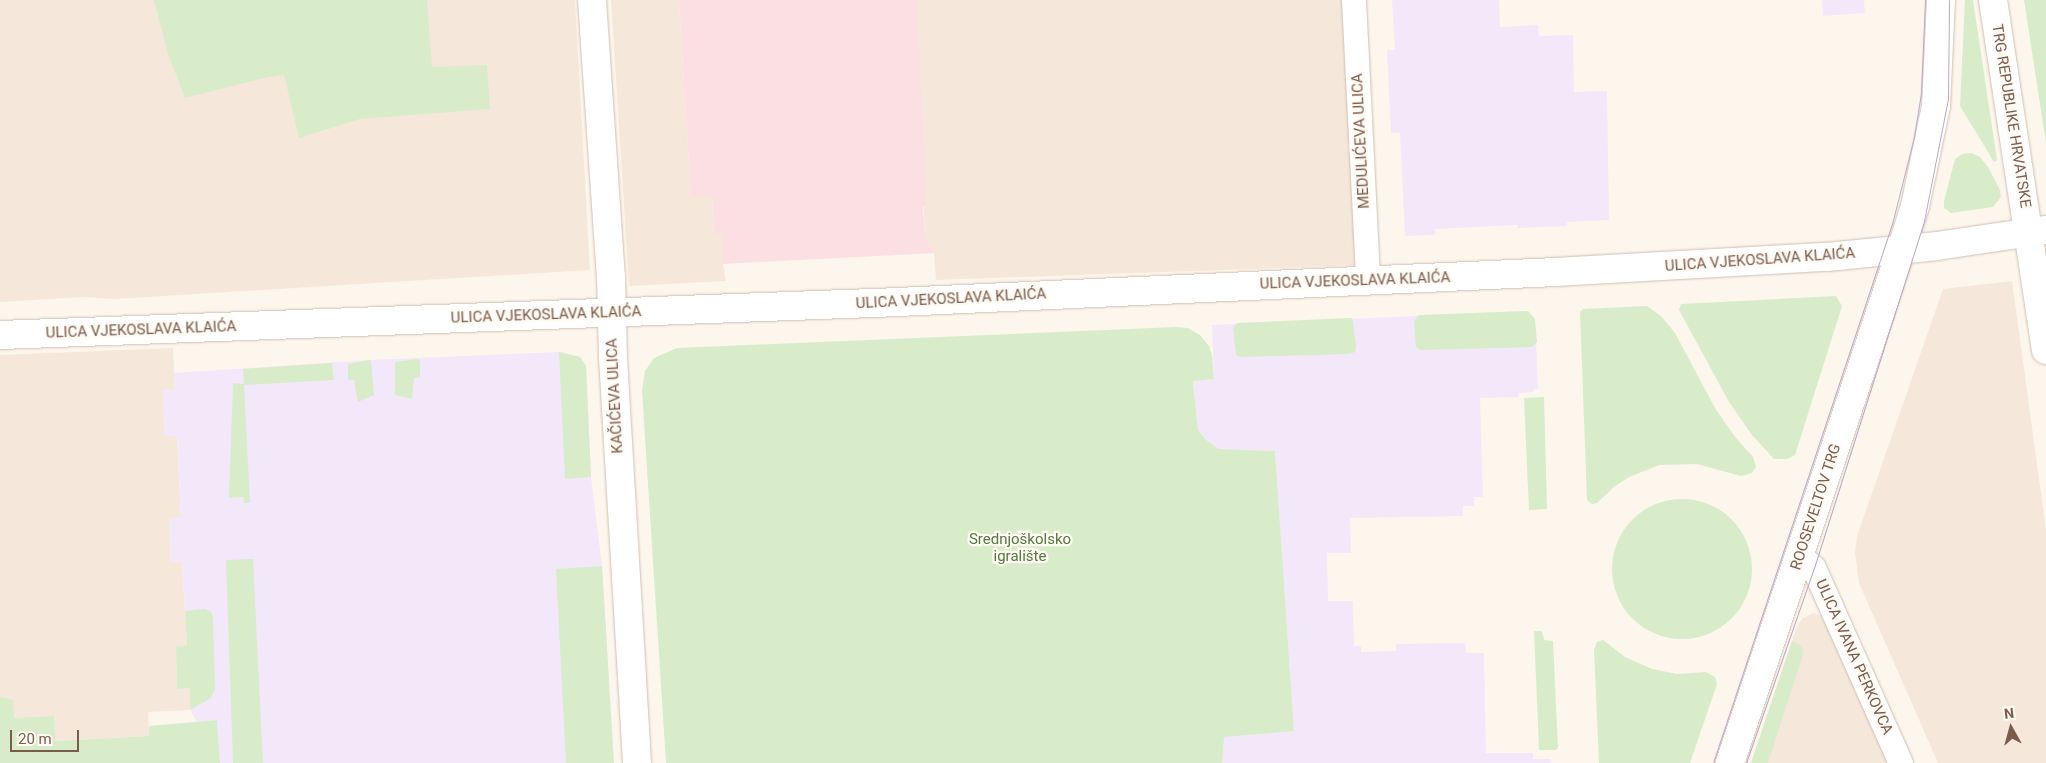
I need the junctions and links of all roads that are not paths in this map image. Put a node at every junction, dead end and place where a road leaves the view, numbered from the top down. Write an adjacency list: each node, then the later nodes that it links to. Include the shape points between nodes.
1 (592, 0): 8 (main road, KAČIĆEVA ULICA)
2 (1354, 0): 7 (street, MEDULIĆEVA ULICA)
3 (1941, 0): 6 (main road, via 1934,115 1915,206)
4 (1993, 0): 5 (main road, TRG REPUBLIKE HRVATSKE)
5 (2037, 231): 6 (main road); 10 (main road, TRG REPUBLIKE HRVATSKE)
6 (1901, 250): 7 (main road, ULICA VJEKOSLAVA KLAIĆA, via 1786,260); 11 (main road, ROOSEVELTOV TRG)
7 (1368, 282): 8 (main road, ULICA VJEKOSLAVA KLAIĆA)
8 (611, 313): 9 (main road, ULICA VJEKOSLAVA KLAIĆA); 12 (main road, KAČIĆEVA ULICA)
9 (0, 336)
10 (2046, 350)
11 (1800, 555): 13 (main road, ROOSEVELTOV TRG); 14 (street, ULICA IVANA PERKOVCA, via 1814,568)
12 (637, 763)
13 (1730, 763)
14 (1901, 763)

